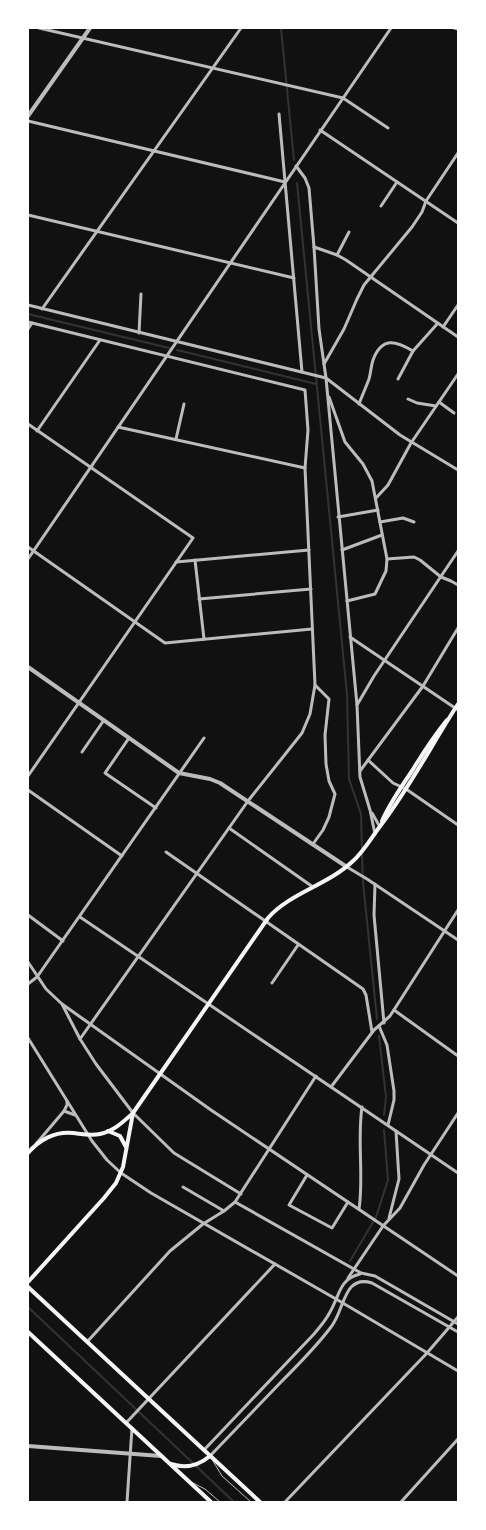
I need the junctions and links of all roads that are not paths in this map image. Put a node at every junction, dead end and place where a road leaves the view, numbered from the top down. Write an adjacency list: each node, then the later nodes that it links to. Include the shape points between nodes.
1 (39, 28): 7 (street)
2 (90, 28): 7 (street)
3 (241, 28): 8 (street)
4 (391, 28): 9 (street)
5 (454, 28): 6 (street)
6 (458, 28)
7 (82, 38): 8 (street); 11 (street)
8 (212, 68): 9 (street); 15 (street)
9 (343, 98): 13 (street); 14 (street)
10 (280, 114): 18 (street)
11 (28, 116)
12 (28, 121): 15 (street)
13 (388, 128)
14 (320, 130): 17 (street); 19 (street)
15 (154, 151): 18 (street); 24 (street)
16 (458, 153): 20 (street)
17 (296, 166): 18 (street); 26 (street, via 309,188)
18 (285, 182): 28 (street); 30 (street)
19 (397, 182): 20 (street); 21 (street)
20 (426, 201): 23 (street); 29 (street, via 412,227)
21 (382, 206)
22 (28, 215): 24 (street)
23 (458, 223)
24 (96, 232): 28 (street); 34 (street)
25 (349, 232): 27 (street)
26 (314, 247): 27 (street); 45 (street)
27 (337, 255): 29 (street)
28 (229, 263): 30 (street); 42 (street)
29 (370, 277): 36 (street); 45 (street)
30 (294, 278): 46 (street)
31 (141, 294): 39 (street)
32 (28, 305): 34 (street)
33 (458, 305): 37 (street)
34 (42, 308): 39 (street)
35 (30, 322): 38 (street); 41 (street)
36 (438, 323): 37 (street); 43 (street)
37 (443, 327): 40 (street)
38 (28, 329)
39 (139, 333): 42 (street)
40 (458, 337)
41 (100, 340): 44 (street); 59 (street)
42 (176, 342): 44 (street); 46 (street)
43 (413, 351): 49 (street); 54 (street, via 393,342 384,344 373,360)
44 (166, 356): 58 (street); 63 (street, via 305,390)
45 (324, 364): 48 (street)
46 (302, 372): 48 (street)
47 (458, 374): 52 (street)
48 (326, 378): 50 (street); 54 (street)
49 (398, 379)
50 (327, 393): 65 (street, via 345,442 370,475); 67 (street)
51 (408, 399): 55 (street, via 417,404)
52 (439, 402): 55 (street); 56 (street)
53 (184, 404): 60 (street)
54 (359, 404): 61 (street)
55 (436, 406): 61 (street)
56 (454, 413)
57 (28, 424): 59 (street)
58 (118, 427): 60 (street); 62 (street)
59 (37, 431): 62 (street)
60 (176, 439): 63 (street)
61 (412, 443): 64 (street); 65 (street)
62 (90, 467): 75 (street); 79 (street, via 193,538)
63 (306, 468): 72 (street)
64 (458, 470)
65 (376, 498): 66 (street)
66 (378, 510): 67 (street); 68 (street)
67 (338, 516): 73 (street)
68 (380, 522): 69 (street, via 403,518); 70 (street)
69 (414, 522)
70 (382, 535): 73 (street); 77 (street)
71 (28, 547): 75 (street)
72 (309, 550): 78 (street); 82 (street)
73 (342, 550): 84 (street)
74 (458, 550): 80 (street)
75 (33, 551): 76 (street); 85 (street)
76 (28, 559)
77 (387, 559): 80 (street, via 414,557); 84 (street, via 386,572 375,594)
78 (195, 560): 79 (street); 83 (street)
79 (176, 562): 85 (street)
80 (441, 577): 81 (street); 90 (street)
81 (458, 585)
82 (311, 589): 83 (street); 87 (street)
83 (199, 599): 89 (street)
84 (347, 601): 88 (street)
85 (135, 621): 89 (street, via 165,643); 94 (street)
86 (458, 628): 93 (street)
87 (312, 629): 89 (street); 92 (street)
88 (350, 637): 90 (street); 95 (street)
89 (204, 639)
90 (385, 660): 93 (street); 95 (street)
91 (28, 666): 94 (street)
92 (315, 685): 108 (street, via 310,714 302,733); 115 (street, via 329,699 326,764 328,781 335,794 329,818)
93 (423, 686): 96 (street); 101 (street)
94 (78, 702): 97 (street); 104 (street)
95 (357, 704): 102 (street)
96 (458, 707): 105 (main road, via 435,735); 106 (main road)
97 (104, 720): 98 (street); 100 (street)
98 (129, 738): 103 (street); 109 (street, via 105,773)
99 (204, 738): 103 (street)
100 (82, 752)
101 (368, 760): 102 (street); 105 (street)
102 (359, 772): 110 (street)
103 (179, 774): 108 (street, via 215,780); 109 (street)
104 (28, 776)
105 (401, 788): 106 (street); 112 (main road)
106 (406, 789): 111 (street); 112 (main road)
107 (28, 790): 117 (street)
108 (248, 801): 113 (street); 115 (street)
109 (156, 808): 117 (street)
110 (370, 810): 112 (street); 114 (street)
111 (458, 825)
112 (380, 827): 114 (main road)
113 (229, 828): 119 (street); 121 (street)
114 (375, 834): 118 (main road)
115 (312, 844): 118 (street)
116 (166, 852): 119 (street)
117 (122, 856): 124 (street)
118 (347, 867): 120 (street); 121 (main road)
119 (197, 874): 125 (street); 130 (street)
120 (375, 884): 126 (street); 138 (street, via 374,915)
121 (314, 888): 125 (main road, via 282,905)
122 (458, 910): 126 (street)
123 (28, 915): 128 (street)
124 (80, 917): 128 (street); 130 (street)
125 (264, 922): 129 (street); 136 (main road)
126 (445, 931): 127 (street); 137 (street)
127 (458, 940)
128 (63, 941): 132 (street)
129 (298, 945): 133 (street); 141 (street, via 363,989)
130 (138, 956): 136 (street); 139 (street)
131 (28, 962): 132 (street)
132 (37, 977): 134 (street); 135 (street)
133 (272, 983)
134 (28, 984)
135 (62, 1004): 139 (street); 143 (street)
136 (208, 1004): 145 (main road); 146 (street)
137 (394, 1010): 138 (street); 144 (street)
138 (384, 1023): 140 (street)
139 (90, 1024): 143 (street); 145 (street)
140 (379, 1026): 141 (street); 154 (street, via 386,1040 394,1091)
141 (372, 1032): 147 (street)
142 (28, 1038): 148 (street)
143 (80, 1039): 151 (street)
144 (458, 1056)
145 (159, 1074): 151 (main road); 160 (street)
146 (316, 1076): 147 (street); 160 (street)
147 (331, 1087): 149 (street)
148 (67, 1100): 150 (street); 152 (street)
149 (362, 1107): 154 (street); 170 (street)
150 (64, 1111): 152 (street); 158 (street)
151 (133, 1113): 156 (main road); 159 (main road); 167 (street, via 174,1153)
152 (76, 1115): 157 (street)
153 (458, 1115): 162 (street)
154 (388, 1125): 155 (street)
155 (396, 1130): 162 (street); 172 (street, via 398,1182)
156 (108, 1132): 157 (main road); 159 (main road, via 120,1136)
157 (88, 1135): 158 (main road, via 60,1133); 163 (street)
158 (35, 1145): 161 (main road)
159 (126, 1148): 163 (main road)
160 (270, 1150): 165 (street); 167 (street)
161 (28, 1153)
162 (431, 1154): 164 (street); 172 (street, via 400,1208)
163 (121, 1173): 173 (street); 180 (main road, via 111,1190)
164 (458, 1173)
165 (308, 1175): 169 (street); 169 (street, via 289,1205 332,1228)
166 (183, 1187): 171 (street)
167 (241, 1194): 168 (street)
168 (235, 1202): 171 (street); 176 (street)
169 (348, 1202): 170 (street)
170 (359, 1209): 174 (street)
171 (224, 1211): 173 (street)
172 (388, 1220): 174 (street)
173 (203, 1224): 175 (street); 189 (street, via 170,1251)
174 (383, 1226): 176 (street); 178 (street)
175 (275, 1264): 182 (street); 192 (street)
176 (354, 1269): 177 (street); 179 (street)
177 (361, 1274): 179 (street); 185 (street, via 375,1276)
178 (458, 1276)
179 (347, 1279): 182 (street)
180 (28, 1282)
181 (28, 1287): 189 (main road)
182 (336, 1299): 183 (street); 197 (street, via 314,1334)
183 (343, 1303): 186 (street, via 351,1286 361,1281 368,1282); 190 (street); 200 (street, via 336,1320 319,1342)
184 (458, 1317): 185 (street)
185 (457, 1323): 186 (street)
186 (451, 1328): 188 (street); 190 (street)
187 (28, 1332): 193 (main road)
188 (458, 1332)
189 (87, 1342): 192 (main road)
190 (427, 1353): 191 (street); 208 (street)
191 (458, 1371)
192 (148, 1399): 193 (street); 197 (main road)
193 (126, 1423): 194 (main road)
194 (132, 1428): 198 (street); 199 (main road)
195 (458, 1439): 209 (street)
196 (28, 1446): 198 (street)
197 (204, 1450): 200 (main road)
198 (130, 1454): 199 (street); 203 (street)
199 (161, 1456): 201 (main road)
200 (209, 1457): 201 (main road, via 188,1467); 206 (lane, via 222,1476); 207 (main road)
201 (170, 1464): 202 (main road)
202 (188, 1480): 204 (main road); 205 (lane)
203 (127, 1502)
204 (211, 1502)
205 (220, 1502)
206 (251, 1502)
207 (260, 1502)
208 (285, 1502)
209 (401, 1502)

